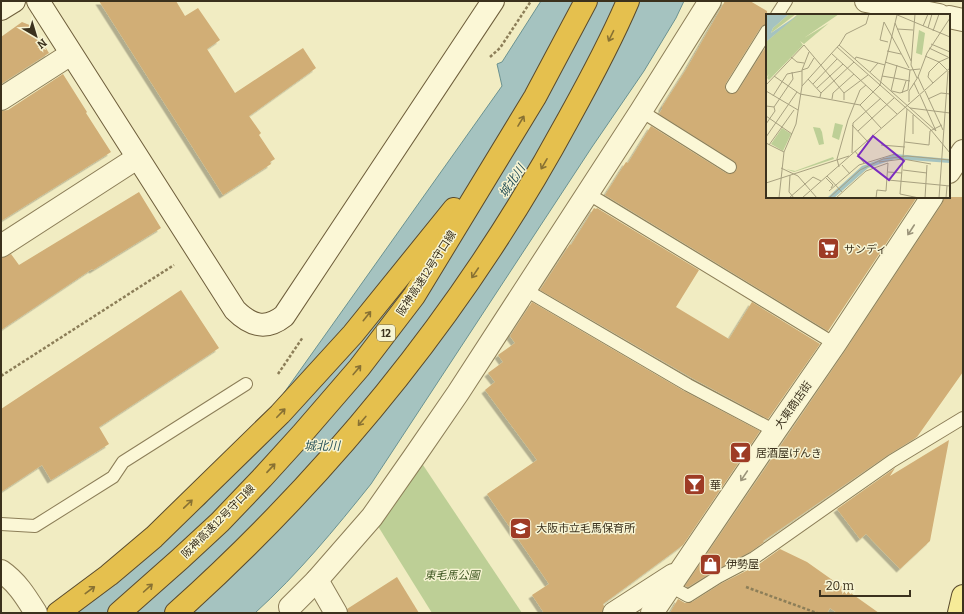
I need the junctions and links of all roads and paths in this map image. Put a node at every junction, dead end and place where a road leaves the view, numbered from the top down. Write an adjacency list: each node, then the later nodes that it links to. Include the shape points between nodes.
1 (14, 1): 9 (street)
2 (38, 1): 15 (street)
3 (493, 1): 27 (street, via 284,316 274,322 260,325 248,321 235,310)
4 (586, 1): 19 (highway, 阪神高速12号守口線 / 12, one-way to 4)
5 (628, 1): 44 (highway, one-way to 44, via 587,86 544,165 444,318 391,387 304,488 246,548)
6 (710, 1): 18 (street)
7 (786, 1): 10 (lane)
8 (866, 1): 11 (street)
9 (1, 9)
10 (778, 14)
11 (934, 14)
12 (950, 17): 13 (street)
13 (963, 20)
14 (766, 33): 16 (lane)
15 (71, 54): 17 (street); 21 (street)
16 (732, 86)
17 (1, 99)
18 (641, 111): 22 (lane); 24 (street)
19 (507, 144): 42 (highway, one-way to 19, via 154,537 280,414 353,334); 43 (highway, 阪神高速12号守口線 / 12, one-way to 19, via 220,522 359,368 414,296)
20 (963, 151): 23 (street)
21 (137, 158): 26 (street); 27 (street)
22 (730, 167)
23 (950, 170)
24 (587, 192): 28 (street); 29 (lane)
25 (931, 198): 29 (street, 大東商店街, one-way to 29)
26 (1, 246)
27 (196, 251): 30 (path)
28 (524, 289): 33 (lane, via 688,385); 38 (street, via 458,393 372,517)
29 (835, 344): 33 (street, 大東商店街)
30 (1, 376)
31 (246, 384): 34 (lane, via 123,462 113,477 34,526)
32 (963, 418): 36 (lane, via 892,461 754,558)
33 (775, 431): 37 (street, 大東商店街, one-way to 37)
34 (1, 524)
35 (1, 570): 40 (street, via 18,586)
36 (718, 577): 37 (lane, via 688,596); 48 (path)
37 (675, 578): 46 (street); 47 (street, 大東商店街)
38 (316, 580): 41 (street); 45 (street)
39 (963, 596): 49 (main road)
40 (32, 607)
41 (290, 607)
42 (58, 613)
43 (119, 613)
44 (176, 613)
45 (336, 613)
46 (614, 613)
47 (652, 613)
48 (817, 613)
49 (959, 613)

